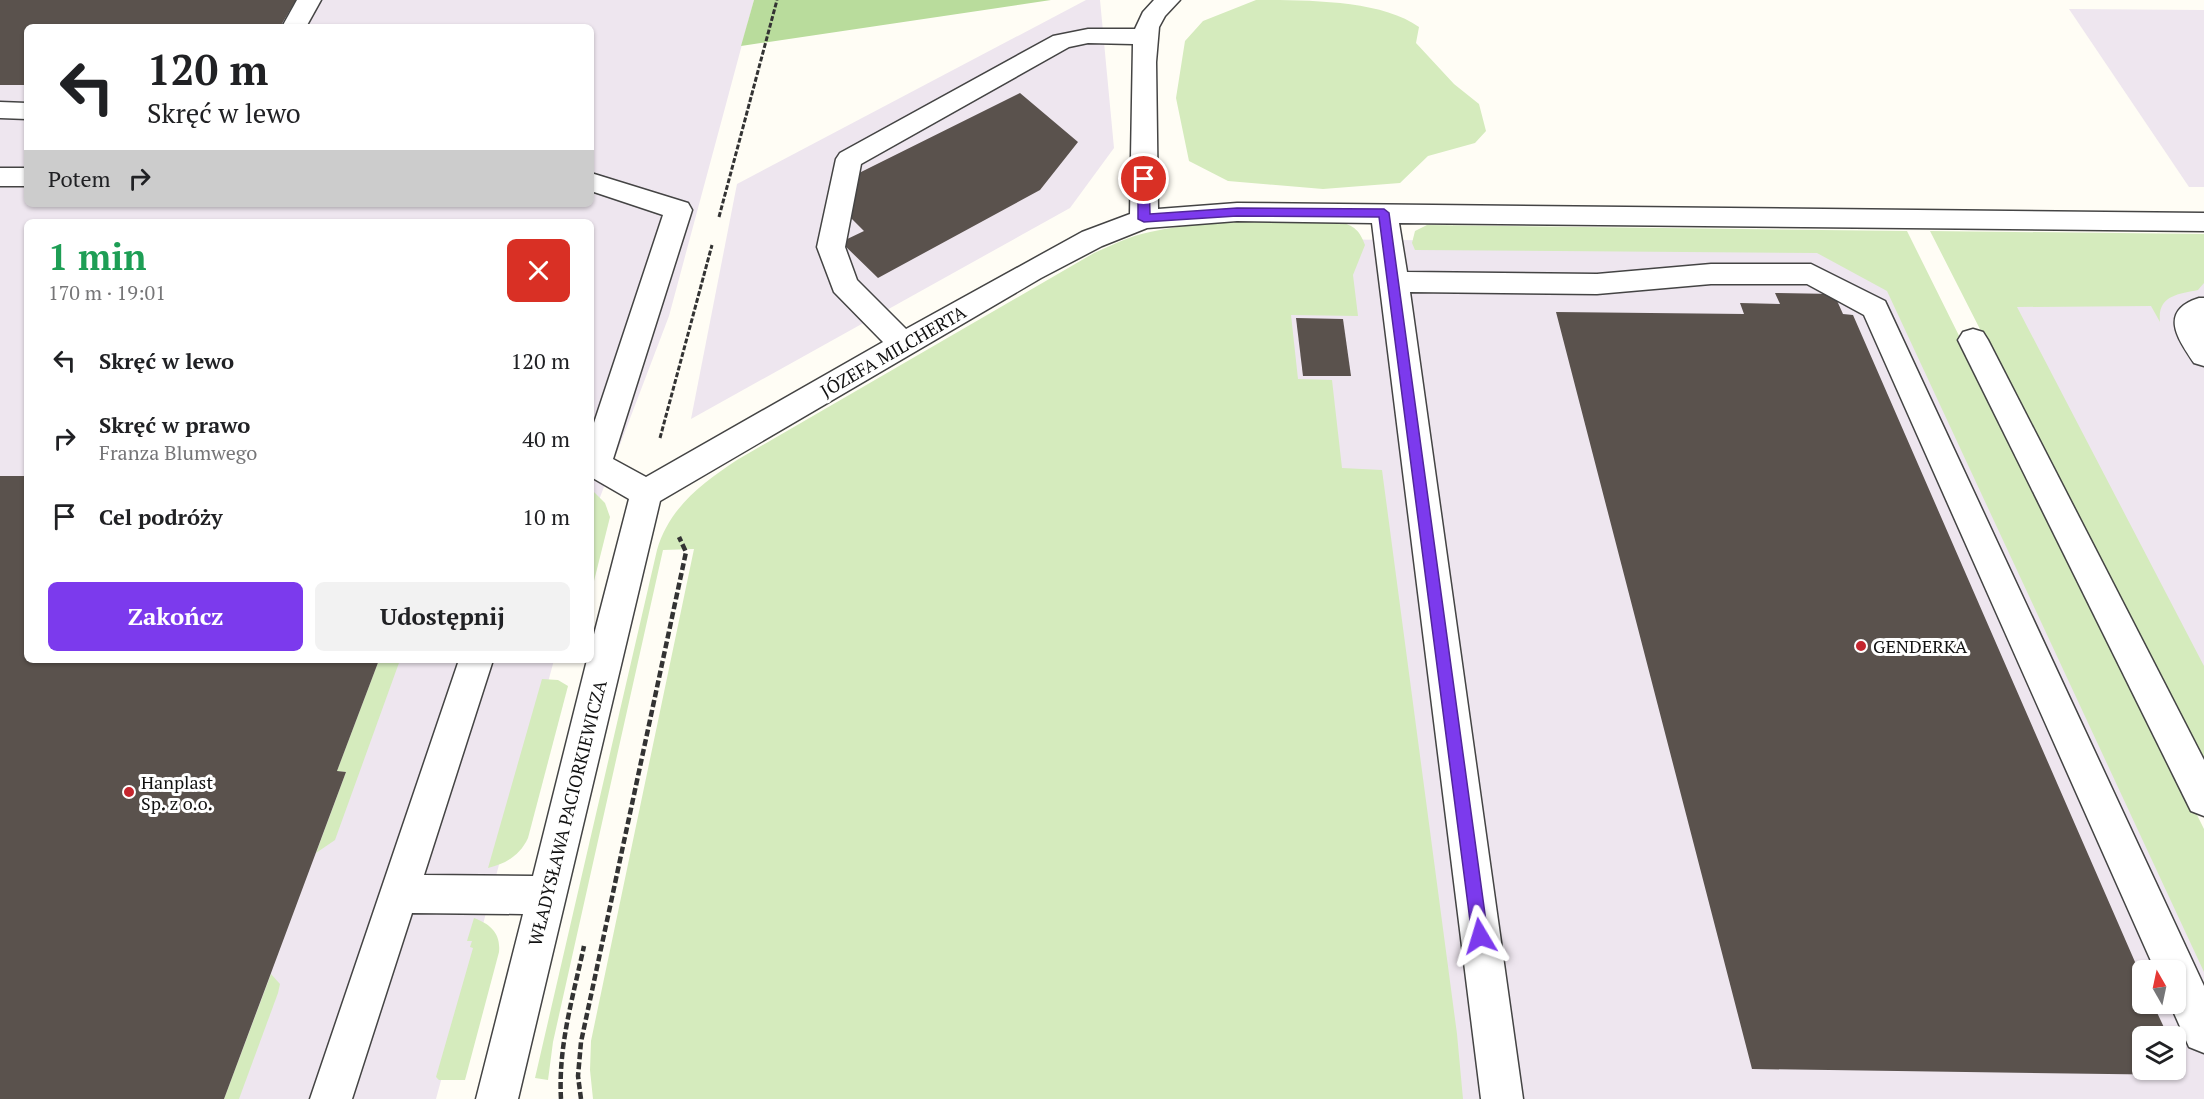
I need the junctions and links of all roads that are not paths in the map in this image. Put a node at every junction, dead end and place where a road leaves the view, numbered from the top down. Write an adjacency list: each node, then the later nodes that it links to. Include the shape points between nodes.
1 (309, 0): 3 (street)
2 (1168, 0): 4 (street, via 1155,12)
3 (296, 24)
4 (1146, 37): 11 (street); 16 (street, via 1088,36 1062,41 849,159 831,247 844,285)
5 (0, 110): 6 (street)
6 (24, 111)
7 (0, 177): 8 (street)
8 (24, 177)
9 (594, 183): 18 (street, via 678,210 596,464)
10 (1384, 213): 11 (street, JÓZEFA MILCHERTA, via 1237,212); 12 (street, JÓZEFA MILCHERTA); 13 (street)
11 (1144, 219): 16 (street, JÓZEFA MILCHERTA, via 1092,239)
12 (2204, 222)
13 (1394, 282): 24 (street, via 1597,284 1712,274 1811,274 1875,308); 27 (street)
14 (2204, 309): 17 (street, via 2191,316 2189,332)
15 (1973, 340): 21 (street)
16 (904, 345): 18 (street, JÓZEFA MILCHERTA)
17 (2204, 355)
18 (646, 493): 19 (street, WŁADYSŁAWA PACIORKIEWICZA)
19 (598, 659): 23 (street, WŁADYSŁAWA PACIORKIEWICZA)
20 (475, 663): 22 (street)
21 (2204, 798)
22 (399, 894): 23 (street); 25 (street)
23 (547, 895): 26 (street, WŁADYSŁAWA PACIORKIEWICZA)
24 (2204, 1032)
25 (331, 1099)
26 (497, 1099)
27 (1502, 1099)

